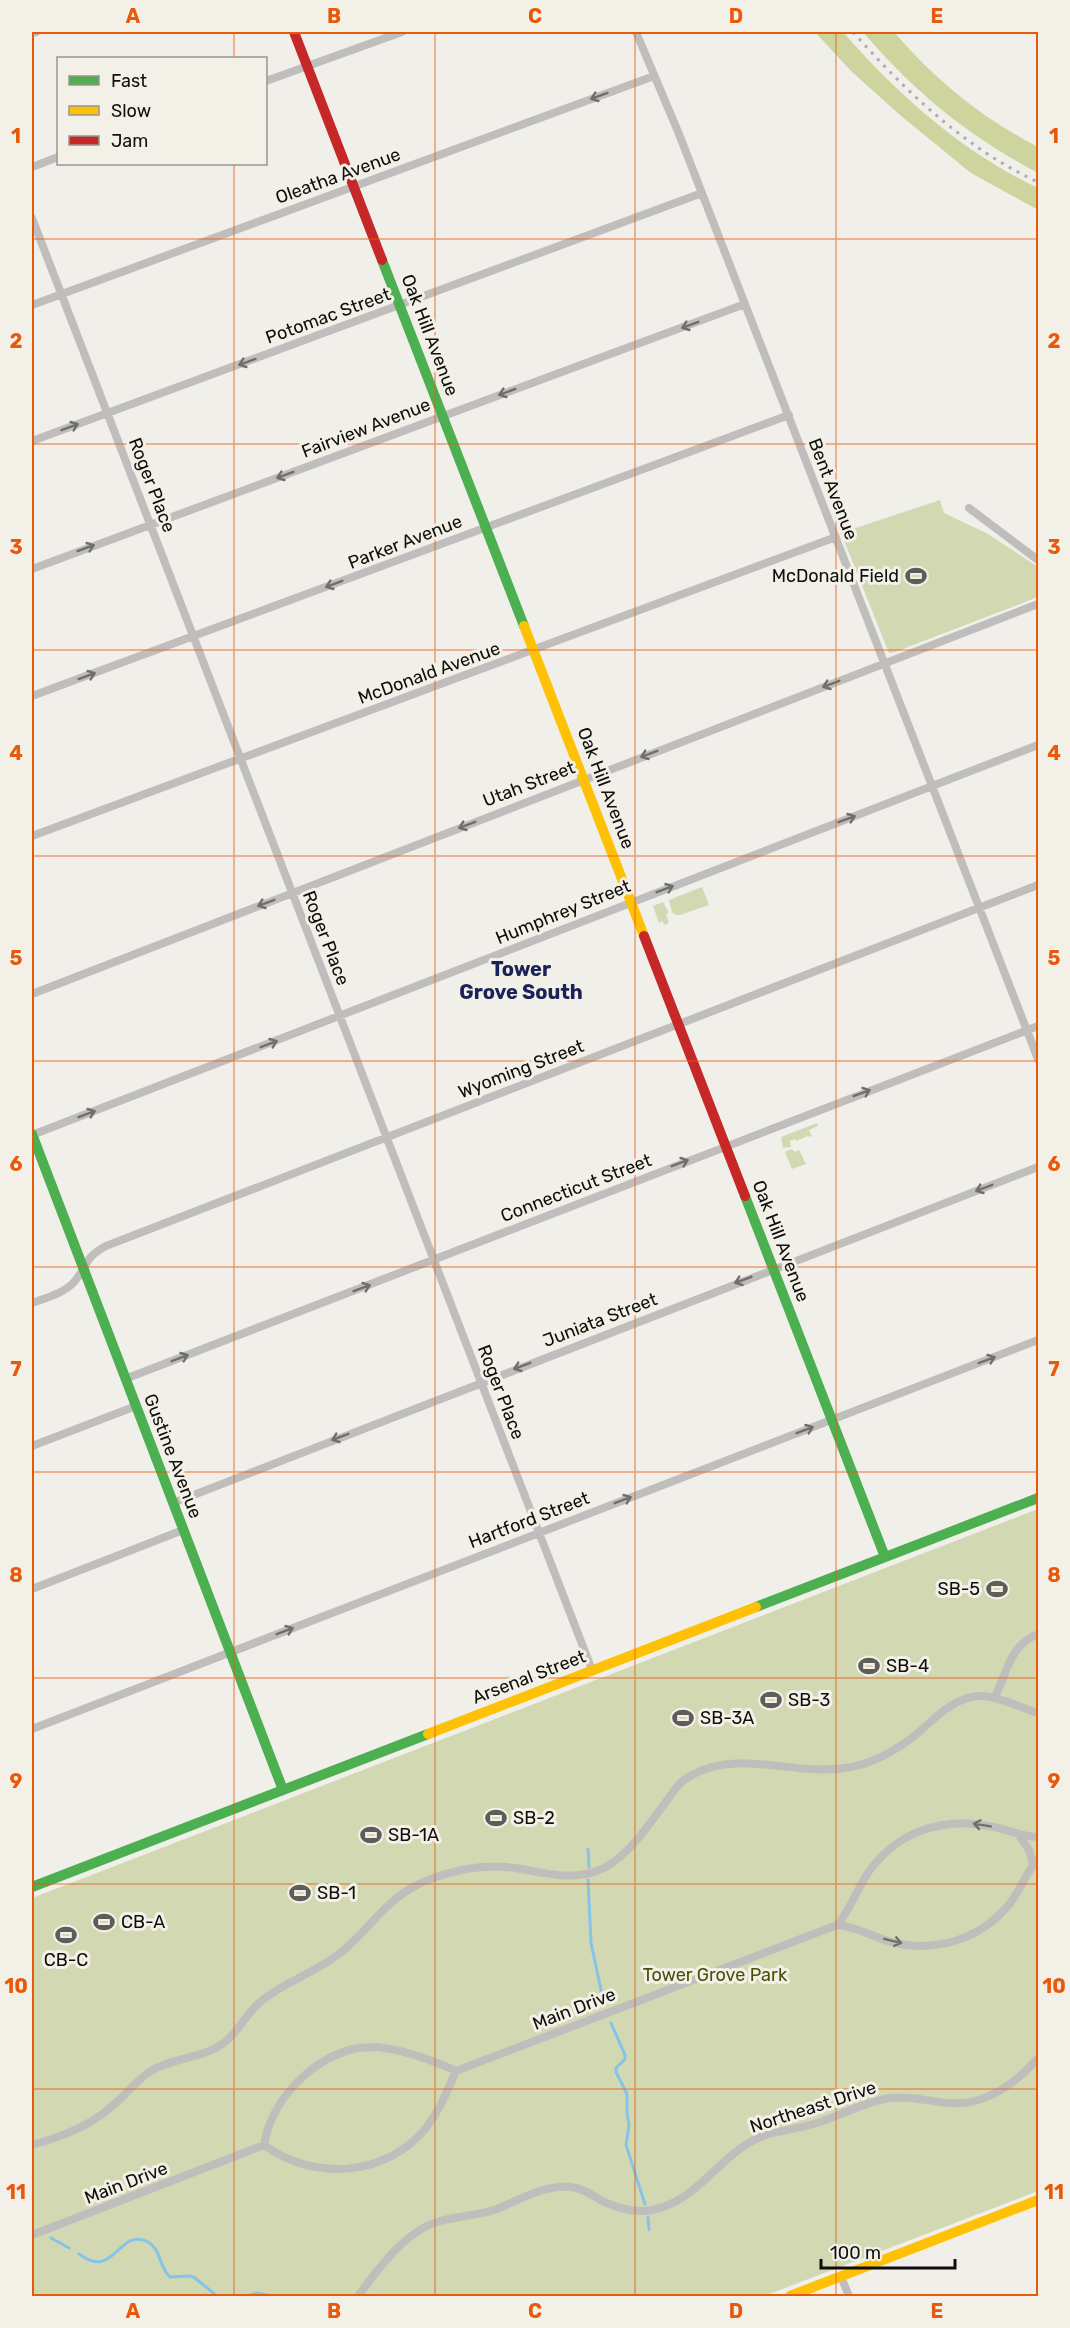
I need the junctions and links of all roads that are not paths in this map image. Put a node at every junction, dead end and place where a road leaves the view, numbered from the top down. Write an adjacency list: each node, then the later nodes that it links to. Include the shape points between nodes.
1 (36, 32): 5 (street)
2 (294, 32): 6 (street, Oak Hill Avenue)
3 (402, 32): 6 (street)
4 (636, 32): 7 (street, Bent Avenue)
5 (32, 33)
6 (308, 66): 8 (street); 11 (street, Oak Hill Avenue)
7 (654, 76): 11 (street, Oleatha Avenue, one-way to 11); 12 (street, Bent Avenue)
8 (267, 81)
9 (57, 157): 10 (street)
10 (32, 167)
11 (355, 186): 14 (street, Oleatha Avenue); 17 (street, Oak Hill Avenue)
12 (702, 194): 15 (street, Bent Avenue); 17 (street, Potomac Street)
13 (32, 218): 14 (street, Roger Place)
14 (61, 294): 16 (street, Oleatha Avenue); 18 (street, Roger Place)
15 (745, 304): 19 (street, Bent Avenue); 20 (street, Fairview Avenue, one-way to 20)
16 (32, 305)
17 (400, 305): 18 (street, Potomac Street, one-way to 18); 20 (street, Oak Hill Avenue)
18 (108, 413): 21 (street, Potomac Street, one-way to 18); 23 (street, Roger Place)
19 (789, 415): 24 (street, Parker Avenue); 25 (street, Bent Avenue)
20 (443, 416): 23 (street, Fairview Avenue, one-way to 23); 24 (street, Oak Hill Avenue)
21 (32, 441)
22 (969, 508): 26 (street)
23 (151, 525): 27 (street, Fairview Avenue, one-way to 23); 29 (street, Roger Place)
24 (487, 527): 29 (street, Parker Avenue, one-way to 29); 30 (street, Oak Hill Avenue)
25 (836, 537): 30 (street, McDonald Avenue); 31 (street, Bent Avenue)
26 (1038, 560)
27 (32, 569)
28 (1038, 604): 31 (street, Utah Street)
29 (194, 637): 32 (street, Parker Avenue, one-way to 29); 34 (street, Roger Place)
30 (535, 650): 34 (street, McDonald Avenue); 35 (street, Oak Hill Avenue)
31 (885, 663): 35 (street, Utah Street, one-way to 35); 36 (street, Bent Avenue)
32 (32, 696)
33 (1038, 745): 36 (street, Humphrey Street)
34 (241, 758): 37 (street, McDonald Avenue); 39 (street, Roger Place)
35 (585, 779): 39 (street, Utah Street, one-way to 39); 40 (street, Oak Hill Avenue)
36 (932, 786): 40 (street, Humphrey Street, one-way to 36); 41 (street, Bent Avenue)
37 (32, 836)
38 (1038, 885): 41 (street, Wyoming Street)
39 (293, 893): 42 (street, Utah Street, one-way to 42); 43 (street, Roger Place)
40 (631, 902): 43 (street, Humphrey Street); 44 (street, Oak Hill Avenue)
41 (980, 908): 44 (street, Wyoming Street); 46 (street, Bent Avenue)
42 (32, 994)
43 (340, 1016): 48 (street, Humphrey Street, one-way to 43); 49 (street, Roger Place)
44 (678, 1023): 49 (street, Wyoming Street); 50 (street, Oak Hill Avenue)
45 (1038, 1026): 46 (street, Connecticut Street)
46 (1028, 1030): 47 (street, Bent Avenue); 50 (street, Connecticut Street, one-way to 46)
47 (1038, 1059)
48 (32, 1134): 51 (street, Gustine Avenue)
49 (387, 1137): 53 (street, Roger Place); 55 (street, Wyoming Street, via 106,1246 93,1253)
50 (726, 1145): 53 (street, Connecticut Street, one-way to 50); 54 (street, Oak Hill Avenue)
51 (36, 1158): 55 (street, Gustine Avenue)
52 (1038, 1167): 54 (street, Juniata Street, one-way to 54)
53 (434, 1260): 58 (street, Connecticut Street, one-way to 53); 59 (street, Roger Place)
54 (773, 1268): 59 (street, Juniata Street, one-way to 59); 61 (street, Oak Hill Avenue)
55 (83, 1269): 56 (street, Wyoming Street, via 74,1282 59,1292); 58 (street, Gustine Avenue)
56 (32, 1303)
57 (1038, 1340): 61 (street, Hartford Street, one-way to 57)
58 (125, 1379): 60 (street, Gustine Avenue)
59 (481, 1382): 64 (street, Juniata Street, one-way to 64); 66 (street, Roger Place)
60 (136, 1406): 62 (street); 64 (street, Gustine Avenue)
61 (831, 1420): 66 (street, Hartford Street, one-way to 61); 67 (street, Oak Hill Avenue)
62 (32, 1446)
63 (1038, 1498): 67 (street, Arsenal Street)
64 (173, 1503): 65 (street, Gustine Avenue)
65 (183, 1530): 68 (street); 70 (street, Gustine Avenue)
66 (539, 1533): 70 (street, Hartford Street, one-way to 66); 71 (street, Roger Place)
67 (885, 1557): 71 (street, Arsenal Street)
68 (32, 1588)
69 (1038, 1634): 72 (street, via 1026,1639 1014,1652)
70 (230, 1652): 74 (street, Hartford Street); 75 (street, Gustine Avenue)
71 (592, 1670): 75 (street, Arsenal Street)
72 (995, 1697): 73 (street); 83 (street, via 962,1700 892,1750 849,1768 803,1770 742,1763 700,1771 681,1782 619,1857 596,1872 558,1875 491,1866 423,1882 396,1898 326,1964 261,2001 223,2043 163,2065 94,2120)
73 (1038, 1713)
74 (32, 1729)
75 (283, 1790): 79 (street, Arsenal Street)
76 (1018, 1835): 77 (street); 78 (street); 80 (street, one-way to 80, via 962,1823 916,1831 892,1846 871,1868)
77 (1038, 1837)
78 (1036, 1862): 80 (street, one-way to 78, via 895,1943 948,1944 993,1921 1015,1897)
79 (32, 1887)
80 (837, 1925): 82 (street, Main Drive)
81 (1038, 2058): 88 (street, Northeast Drive, via 1016,2081 981,2099 961,2103 888,2098 815,2124 756,2139 679,2200 654,2210 616,2207 583,2190 560,2187 493,2210 442,2220 412,2235)
82 (456, 2071): 84 (street, via 398,2049 354,2049 335,2056 295,2084 280,2106); 84 (street, via 439,2110 425,2129 407,2147 382,2162 361,2168 318,2168 276,2154)
83 (32, 2145)
84 (264, 2145): 86 (street, Main Drive)
85 (1038, 2200): 87 (street)
86 (32, 2235)
87 (841, 2277): 89 (street); 90 (street)
88 (358, 2296)
89 (790, 2296)
90 (849, 2296)

